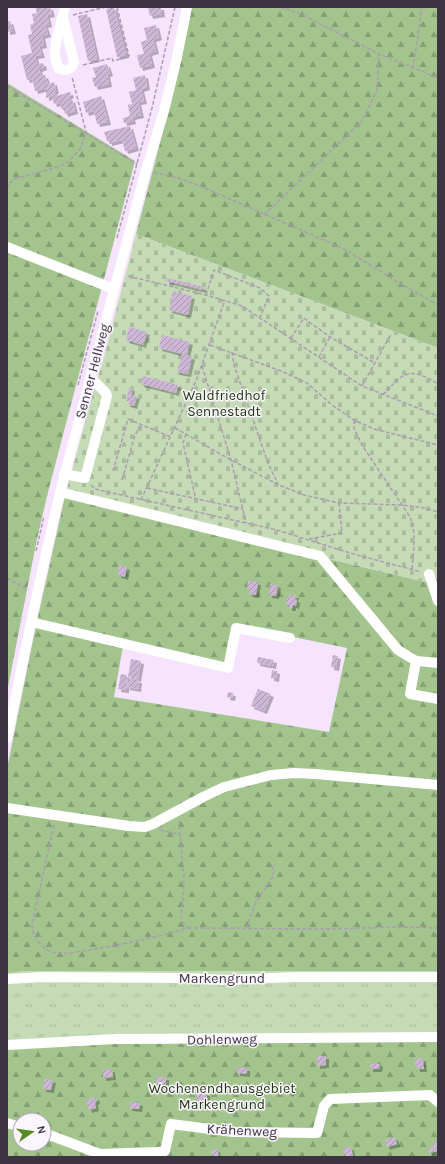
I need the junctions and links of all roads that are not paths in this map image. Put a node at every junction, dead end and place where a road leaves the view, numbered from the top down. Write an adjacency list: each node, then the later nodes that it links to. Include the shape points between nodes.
1 (65, 7): 3 (street)
2 (187, 7): 5 (street, Senner Hellweg, via 167,95)
3 (63, 18): 3 (street, via 56,49 56,62 59,69 65,71 72,65)
4 (7, 247): 5 (street)
5 (114, 289): 6 (street, Senner Hellweg)
6 (91, 378): 7 (street, Senner Hellweg); 7 (street, via 107,396 85,478)
7 (64, 474): 8 (street, Senner Hellweg)
8 (60, 492): 11 (street, Senner Hellweg); 13 (street, via 320,556 398,650)
9 (429, 574): 10 (street)
10 (438, 601)
11 (31, 622): 12 (street, via 228,668 236,628); 16 (street, Senner Hellweg)
12 (290, 638)
13 (416, 661): 14 (street); 15 (street, via 410,694)
14 (438, 663)
15 (438, 699)
16 (7, 738)
17 (438, 785): 18 (street, via 316,774 271,775 224,788 145,827)
18 (7, 808)
19 (438, 977): 20 (street, Markengrund, via 295,977 224,980 43,977)
20 (7, 980)
21 (438, 1036): 22 (street, Dohlenweg, via 114,1040)
22 (7, 1044)
23 (438, 1102): 24 (street, Krähenweg, via 430,1095 330,1098 324,1106 317,1133 233,1132 171,1124 164,1151 158,1152 100,1154)
24 (52, 1136)

